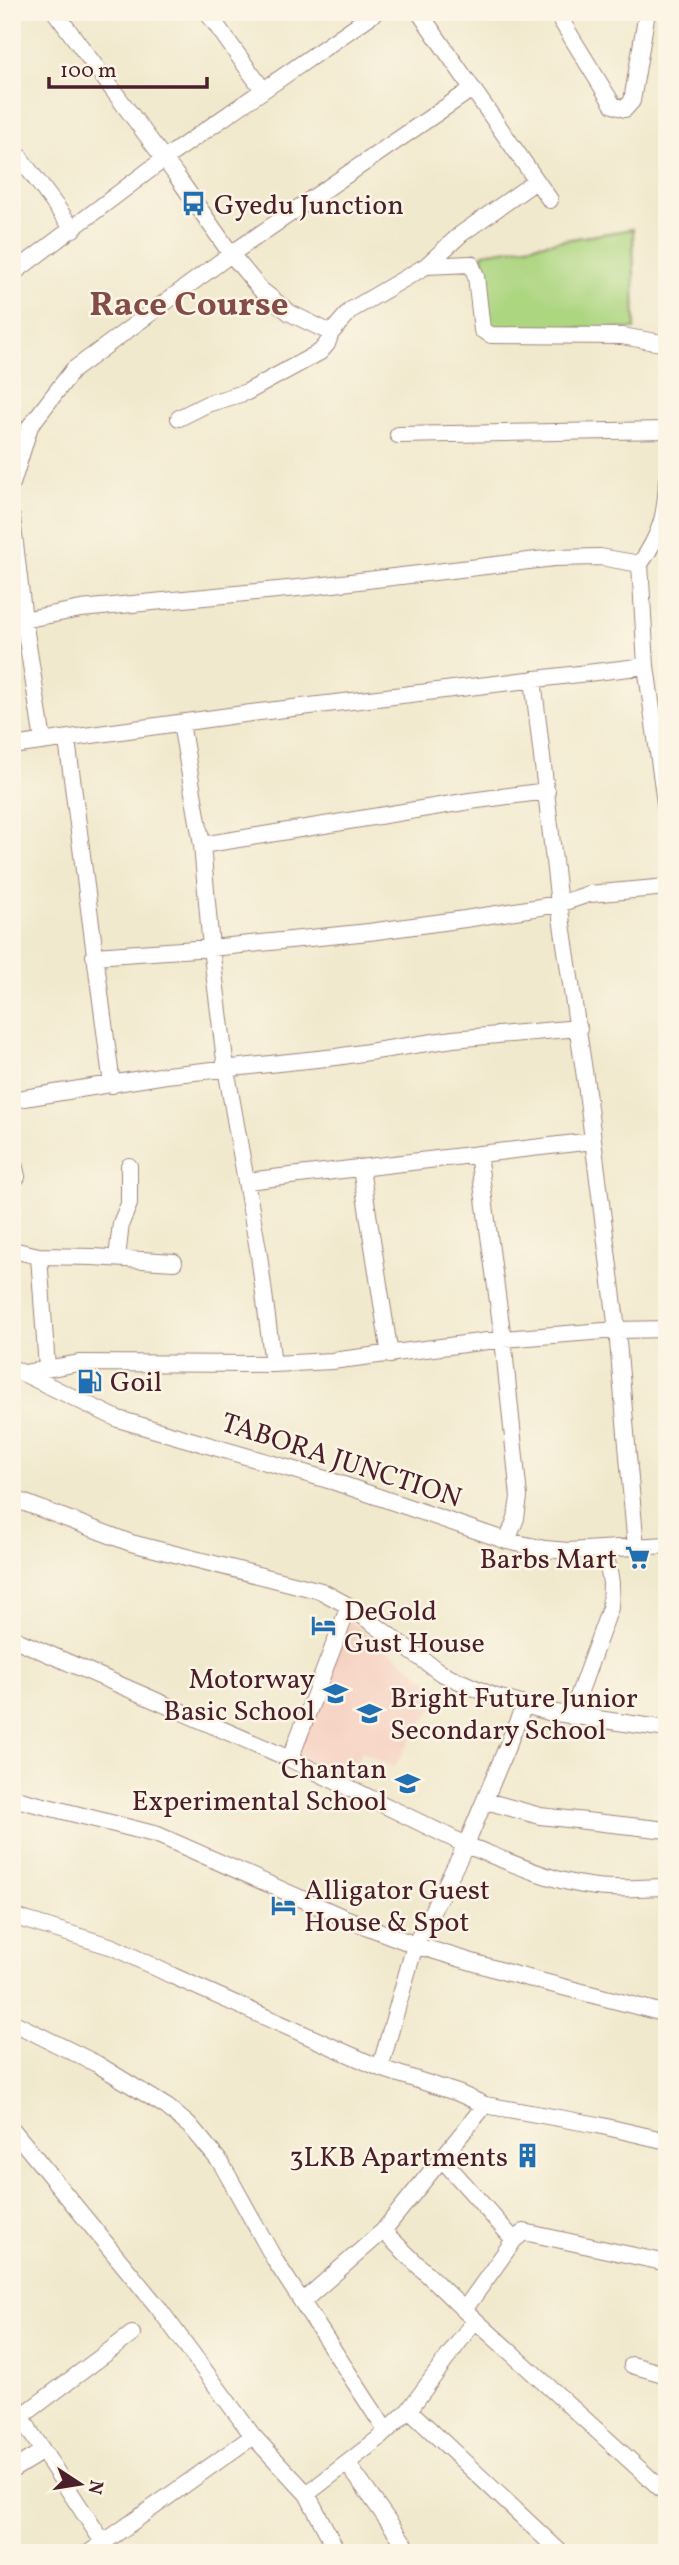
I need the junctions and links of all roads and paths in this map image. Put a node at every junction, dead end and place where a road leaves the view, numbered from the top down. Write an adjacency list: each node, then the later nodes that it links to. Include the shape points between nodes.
1 (55, 12): 11 (street)
2 (207, 12): 9 (street)
3 (376, 12): 7 (street)
4 (419, 12): 8 (street)
5 (556, 12): 6 (street, via 613,105 625,109 632,101)
6 (647, 12)
7 (352, 19): 9 (street)
8 (472, 89): 12 (street); 15 (street)
9 (263, 90): 11 (street)
10 (12, 147): 14 (street)
11 (164, 159): 14 (street); 15 (street)
12 (536, 181): 13 (street); 16 (street)
13 (550, 200)
14 (73, 229): 17 (street)
15 (230, 254): 18 (street, via 271,300); 24 (street, via 73,370 30,426)
16 (426, 265): 18 (street, via 351,310); 19 (street, via 471,264 482,330 491,335 622,336)
17 (12, 274)
18 (331, 333): 20 (street, via 320,352 247,392)
19 (667, 344)
20 (179, 418)
21 (667, 430): 22 (street)
22 (398, 435)
23 (667, 480): 26 (street)
24 (12, 484)
25 (12, 518): 28 (street)
26 (662, 530): 27 (street)
27 (640, 564): 28 (street, via 600,557 554,558 80,609); 29 (street)
28 (18, 621): 33 (street)
29 (646, 666): 30 (street); 36 (street)
30 (533, 679): 31 (street); 35 (street)
31 (181, 723): 32 (street); 38 (street)
32 (66, 740): 33 (street); 42 (street)
33 (43, 741): 34 (street)
34 (12, 746)
35 (547, 791): 38 (street); 40 (street)
36 (665, 794): 37 (street)
37 (667, 817)
38 (202, 845): 41 (street)
39 (667, 887): 40 (street, via 589,894)
40 (559, 904): 41 (street, via 369,932); 43 (street)
41 (211, 948): 42 (street); 44 (street)
42 (94, 956): 45 (street)
43 (579, 1028): 44 (street); 47 (street)
44 (226, 1068): 45 (street); 53 (street)
45 (113, 1085): 46 (street)
46 (12, 1100)
47 (593, 1141): 49 (street); 59 (street)
48 (12, 1154): 52 (street)
49 (478, 1154): 51 (street); 60 (street)
50 (129, 1166): 56 (street, via 129,1204 121,1223)
51 (362, 1169): 53 (street); 61 (street)
52 (17, 1177)
53 (247, 1181): 62 (street)
54 (12, 1250): 55 (street)
55 (39, 1256): 56 (street); 63 (street)
56 (117, 1258): 57 (street)
57 (174, 1262)
58 (667, 1329): 59 (street)
59 (617, 1330): 60 (street); 68 (street)
60 (503, 1339): 61 (street); 66 (street, via 519,1497)
61 (390, 1355): 62 (street)
62 (273, 1364): 63 (street, via 79,1363)
63 (47, 1368): 64 (street)
64 (18, 1370): 66 (street, TABORA JUNCTION, via 118,1419 332,1481)
65 (12, 1499): 70 (street, via 131,1543 321,1591)
66 (507, 1541): 69 (street, TABORA JUNCTION, via 545,1549)
67 (667, 1545): 68 (street, TABORA JUNCTION)
68 (636, 1548): 69 (street, TABORA JUNCTION)
69 (605, 1550): 73 (street, via 610,1608)
70 (349, 1606): 72 (street, via 441,1673); 75 (street)
71 (12, 1638): 75 (street)
72 (524, 1706): 73 (street); 77 (street)
73 (571, 1716): 74 (street)
74 (667, 1729)
75 (290, 1759): 79 (street)
76 (12, 1798): 82 (street, via 158,1835)
77 (486, 1801): 78 (street, via 540,1816); 79 (street)
78 (667, 1830)
79 (466, 1845): 80 (street, via 578,1884); 82 (street)
80 (667, 1887)
81 (12, 1916): 85 (street, via 113,1947)
82 (415, 1945): 83 (street); 85 (street)
83 (667, 2014)
84 (12, 2022): 93 (street, via 97,2064 192,2127 222,2163)
85 (380, 2068): 86 (street)
86 (485, 2105): 88 (street); 89 (street)
87 (12, 2129): 102 (street, via 157,2306)
88 (667, 2141)
89 (442, 2160): 90 (street); 91 (street)
90 (383, 2231): 93 (street); 94 (street)
91 (514, 2240): 92 (street, via 530,2231); 94 (street)
92 (667, 2263)
93 (302, 2302): 101 (street)
94 (470, 2315): 99 (street); 107 (street)
95 (132, 2334): 100 (street)
96 (632, 2365): 97 (street)
97 (667, 2375)
98 (12, 2397): 100 (street)
99 (409, 2410): 101 (street); 112 (street)
100 (22, 2416): 103 (street)
101 (385, 2432): 104 (street)
102 (253, 2436): 106 (street); 108 (street)
103 (43, 2451): 105 (street); 108 (street)
104 (347, 2463): 106 (street); 111 (street)
105 (12, 2470)
106 (307, 2494): 110 (street)
107 (667, 2494)
108 (103, 2542): 109 (street)
109 (89, 2553)
110 (338, 2553)
111 (411, 2553)
112 (561, 2553)

